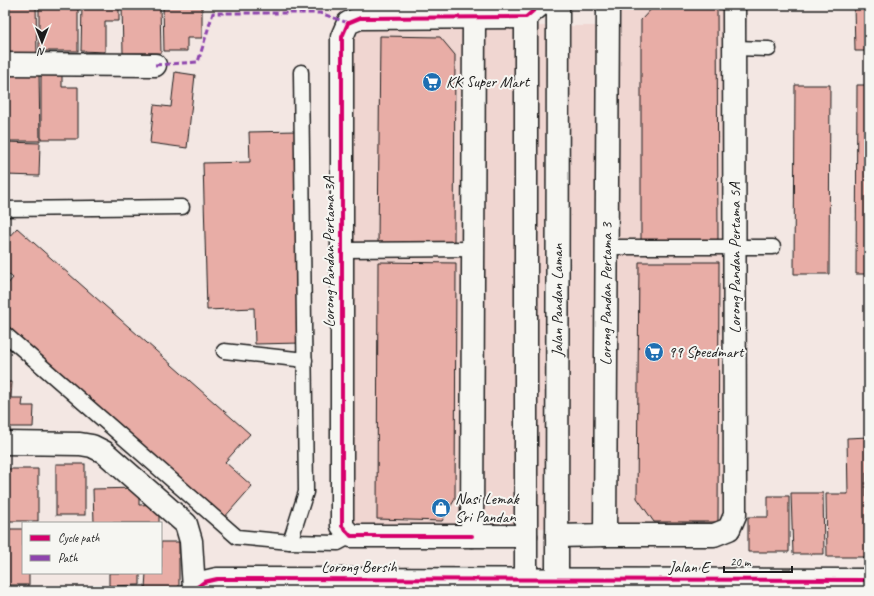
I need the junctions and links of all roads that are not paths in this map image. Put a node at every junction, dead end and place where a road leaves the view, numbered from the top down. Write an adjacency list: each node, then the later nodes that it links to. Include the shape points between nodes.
1 (558, 5): 26 (street, Jalan Pandan Laman)
2 (608, 5): 13 (street, Lorong Pandan Pertama 3)
3 (734, 5): 6 (street, Lorong Pandan Pertama 5A)
4 (531, 9): 5 (street, Lorong Pandan Pertama 3A); 25 (street, Jalan Pandan Laman)
5 (474, 18): 16 (street); 17 (street, Lorong Pandan Pertama 3A, via 360,18 348,23 342,37)
6 (734, 48): 7 (lane); 14 (street, Lorong Pandan Pertama 5A)
7 (768, 49)
8 (5, 64): 9 (street)
9 (154, 65)
10 (302, 72): 20 (lane)
11 (182, 207): 12 (lane)
12 (5, 209)
13 (607, 247): 14 (lane); 22 (street, Lorong Pandan Pertama 3)
14 (735, 247): 15 (lane); 22 (street, Lorong Pandan Pertama 5A, via 735,515 729,529 714,535)
15 (773, 247)
16 (473, 249): 17 (lane); 24 (street)
17 (341, 250): 23 (street, Lorong Pandan Pertama 3A, via 342,526)
18 (5, 334): 27 (lane, via 237,537)
19 (224, 351): 20 (lane)
20 (304, 360): 27 (lane, via 306,492)
21 (5, 444): 31 (street, via 80,444 104,452 186,524 191,541)
22 (605, 535): 26 (street)
23 (351, 536): 24 (street); 27 (lane, via 338,543)
24 (472, 536): 25 (street)
25 (526, 536): 29 (street, Jalan Pandan Laman)
26 (557, 536): 30 (street, Jalan Pandan Laman)
27 (290, 542)
28 (869, 580): 30 (street, Jalan E)
29 (530, 585): 30 (street, Jalan E); 31 (street, Lorong Bersih, via 217,579 204,582)
30 (552, 585)
31 (193, 590)

